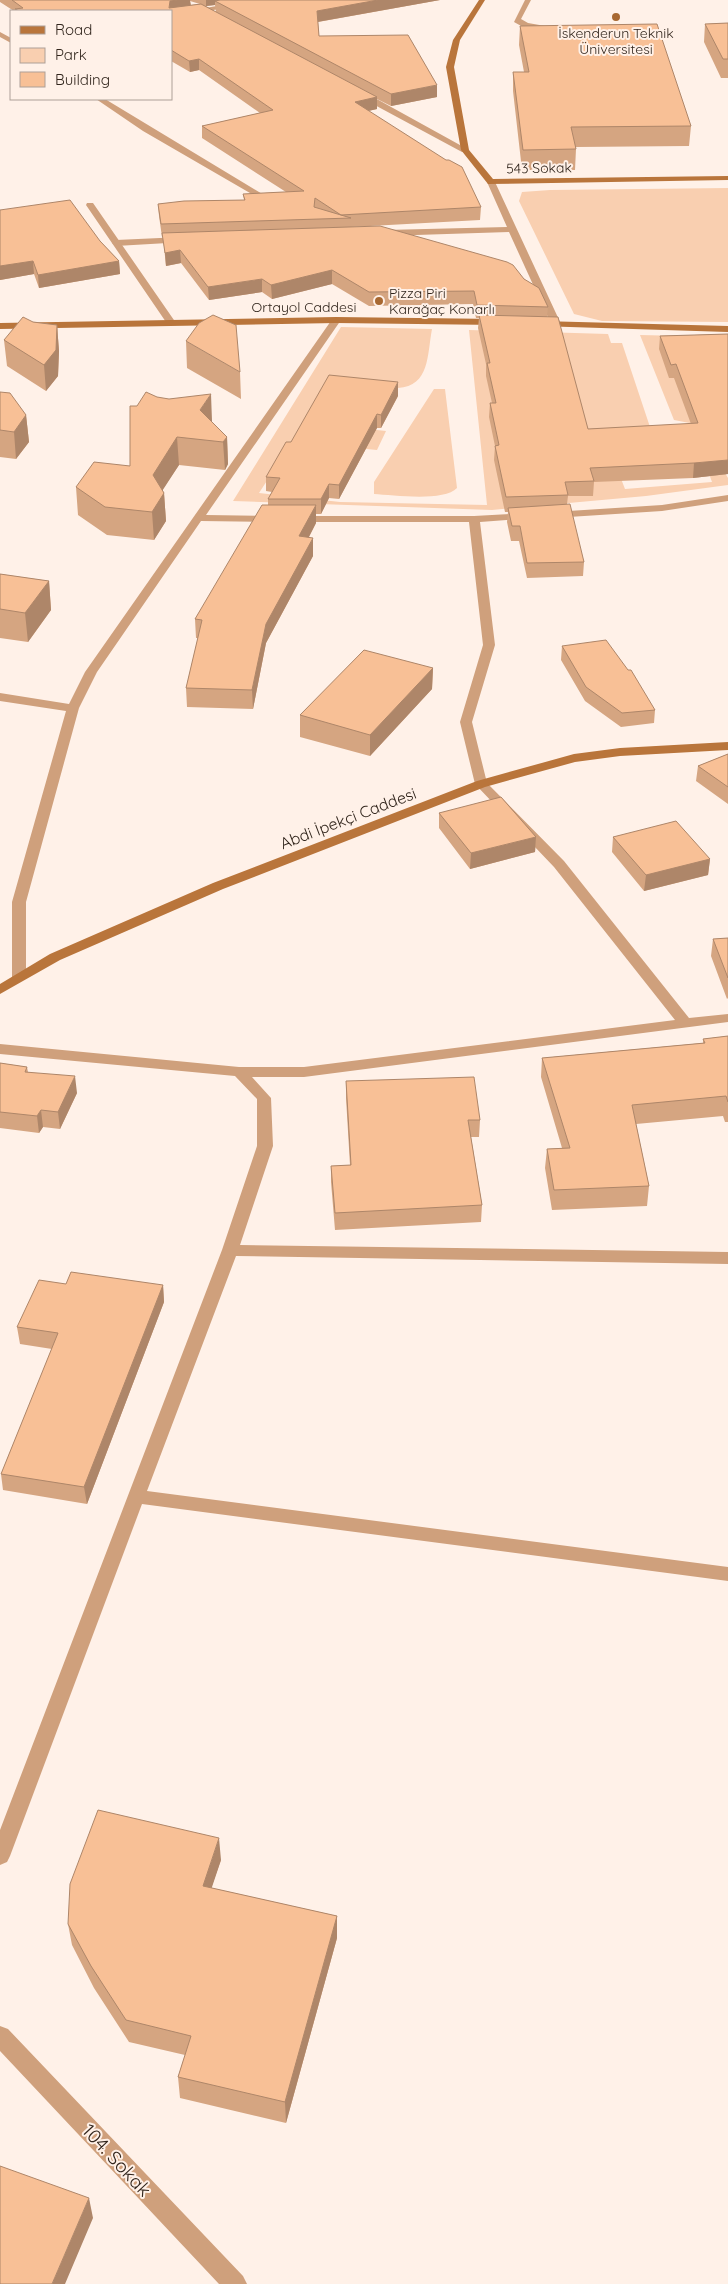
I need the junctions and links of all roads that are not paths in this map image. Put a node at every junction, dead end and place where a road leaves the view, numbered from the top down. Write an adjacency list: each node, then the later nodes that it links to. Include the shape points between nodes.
1 (263, 0): 5 (street)
2 (482, 0): 11 (street, via 464,25 450,56)
3 (528, 0): 8 (street, via 517,20 526,25)
4 (189, 4): 5 (street)
5 (202, 10): 6 (street); 7 (street)
6 (172, 16)
7 (220, 20)
8 (557, 30)
9 (351, 90): 11 (street)
10 (102, 100): 14 (street)
11 (465, 150): 13 (street, 543 Sokak)
12 (728, 178): 13 (street, 543 Sokak)
13 (491, 182): 16 (street)
14 (260, 194)
15 (90, 206): 19 (street)
16 (513, 229): 17 (street); 24 (street)
17 (374, 234)
18 (195, 240): 19 (street)
19 (116, 243): 22 (street)
20 (336, 320): 21 (street, Ortayol Caddesi); 22 (street, Ortayol Caddesi); 28 (street)
21 (509, 322)
22 (171, 323): 25 (street, Ortayol Caddesi)
23 (528, 323): 24 (street)
24 (556, 324): 26 (street)
25 (0, 326)
26 (728, 329)
27 (728, 498): 29 (street, via 662,508)
28 (199, 518): 29 (street); 31 (street, via 91,672)
29 (474, 520): 33 (street, via 489,645 466,722)
30 (0, 697): 31 (street)
31 (73, 708): 34 (street, via 19,902)
32 (726, 748): 33 (street, Abdi İpekçi Caddesi, via 620,752 574,758)
33 (481, 784): 34 (street, Abdi İpekçi Caddesi, via 218,886 55,957); 37 (street, via 559,864)
34 (19, 977): 35 (street, Abdi İpekçi Caddesi)
35 (0, 990)
36 (728, 1018): 37 (street)
37 (685, 1023): 39 (street, via 304,1072)
38 (0, 1049): 39 (street)
39 (239, 1072): 40 (street, via 264,1098 265,1146)
40 (230, 1250): 41 (street); 42 (street)
41 (728, 1258)
42 (136, 1496): 43 (street); 44 (street)
43 (728, 1574)
44 (0, 1856)
45 (0, 2036): 46 (street, 104. Sokak)
46 (235, 2284)

